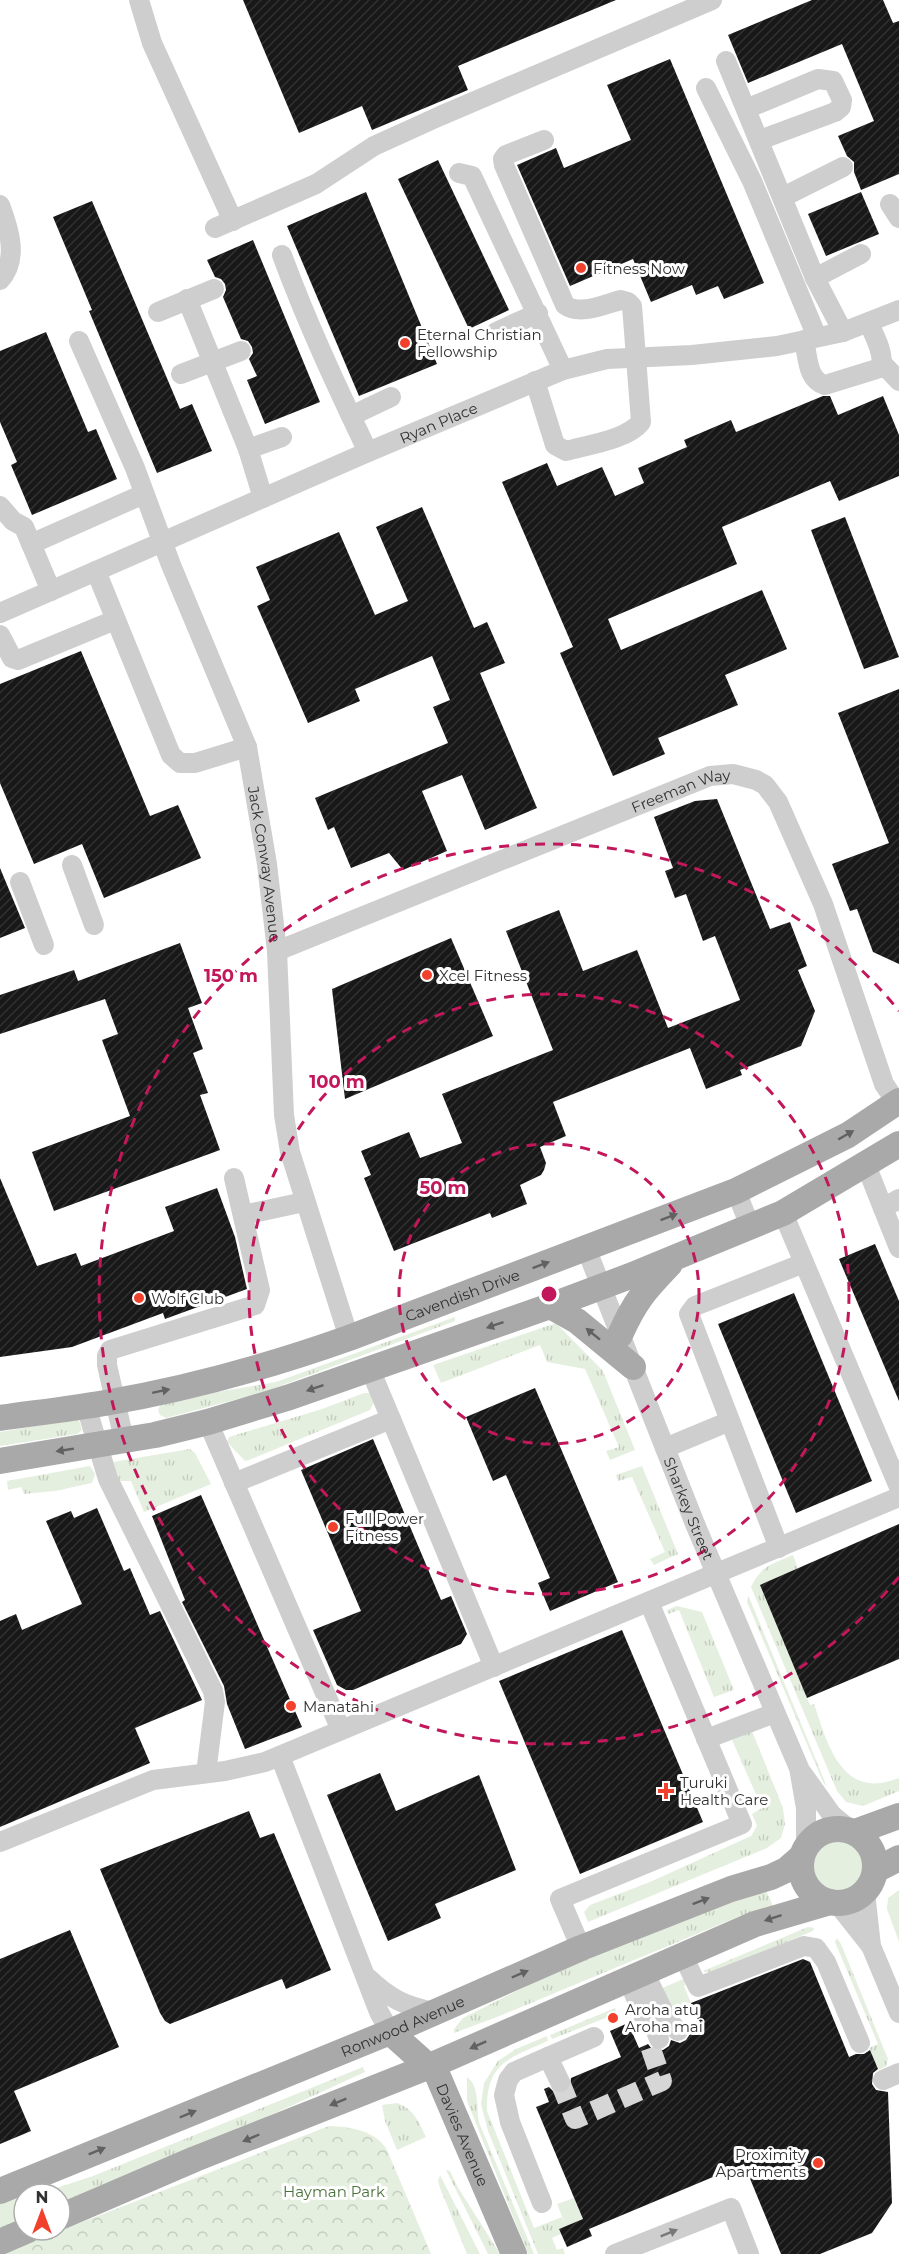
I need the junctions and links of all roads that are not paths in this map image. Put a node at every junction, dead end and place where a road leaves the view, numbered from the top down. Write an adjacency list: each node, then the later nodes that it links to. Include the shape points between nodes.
1 (139, 0): 2 (street, via 152,43 224,225 316,184 374,146)
2 (712, 0)
3 (726, 61): 5 (street)
4 (706, 88): 24 (street, via 752,181)
5 (747, 109): 7 (street); 7 (street, via 818,79 832,81 842,100 836,112)
6 (544, 140): 27 (street, via 503,159 515,192 565,305 579,311 621,300 632,306)
7 (760, 140): 10 (street)
8 (843, 167): 10 (street)
9 (459, 173): 20 (street, via 472,176)
10 (783, 197): 14 (street)
11 (0, 205): 15 (street, via 11,251 8,271)
12 (861, 254): 14 (street)
13 (282, 255): 35 (street)
14 (815, 278): 23 (street)
15 (0, 280)
16 (214, 290): 17 (street)
17 (188, 299): 19 (street); 28 (street)
18 (899, 310): 21 (street, Ryan Place)
19 (158, 312)
20 (537, 313): 22 (street); 30 (street)
21 (869, 323): 23 (street, Ryan Place); 29 (street)
22 (496, 332)
23 (843, 332): 24 (street, Ryan Place)
24 (811, 339): 27 (street, Ryan Place, via 777,346); 29 (street, via 812,377 819,383 825,385 875,371)
25 (79, 341): 39 (street, Jack Conway Avenue)
26 (241, 351): 28 (street)
27 (637, 358): 30 (street, Ryan Place, via 607,359); 32 (street, via 641,422 627,434 566,451 555,445)
28 (212, 363): 31 (street); 37 (street)
29 (882, 363): 33 (street)
30 (563, 370): 32 (street, Ryan Place)
31 (181, 374)
32 (535, 381): 38 (street, Ryan Place)
33 (899, 381)
34 (391, 397): 35 (street)
35 (351, 416): 38 (street)
36 (282, 437): 37 (street)
37 (248, 449): 40 (street)
38 (368, 452): 40 (street, Ryan Place)
39 (144, 494): 42 (street, Jack Conway Avenue); 43 (street)
40 (263, 498): 42 (street, Ryan Place)
41 (0, 506): 43 (street, via 24,527)
42 (162, 542): 44 (street, Ryan Place); 49 (street, Jack Conway Avenue)
43 (31, 544): 45 (street)
44 (96, 571): 45 (street, Ryan Place); 47 (street)
45 (51, 591): 46 (street, Ryan Place)
46 (0, 613)
47 (115, 620): 48 (street, via 18,660 12,658); 49 (street, via 171,755 180,763 195,764)
48 (0, 635)
49 (247, 747): 54 (street, Jack Conway Avenue)
50 (72, 865): 52 (street)
51 (20, 882): 53 (street)
52 (94, 925)
53 (45, 945)
54 (277, 951): 55 (street, Freeman Way, via 710,776 744,776 765,785 778,802 823,904 884,1084); 60 (street, Jack Conway Avenue, via 284,1115)
55 (898, 1102): 59 (main road, Cavendish Drive, one-way to 55, via 848,1135)
56 (899, 1144): 57 (main road)
57 (866, 1165): 61 (street); 62 (main road)
58 (234, 1178): 63 (street)
59 (736, 1191): 64 (street); 65 (main road, Cavendish Drive, one-way to 59)
60 (304, 1202): 63 (street); 72 (street, Jack Conway Avenue)
61 (891, 1203): 66 (street)
62 (783, 1213): 64 (main road); 68 (street)
63 (243, 1215): 75 (street, via 260,1290 255,1305 110,1350 107,1365)
64 (750, 1227): 67 (main road)
65 (586, 1248): 69 (street, Sharkey Street); 72 (main road, Cavendish Drive, one-way to 65)
66 (899, 1248)
67 (676, 1257): 69 (main road); 71 (main road, via 640,1295)
68 (804, 1263): 79 (street, via 690,1311); 86 (street)
69 (601, 1287): 70 (main road); 71 (street, Sharkey Street)
70 (550, 1306): 73 (main road, one-way to 70, via 574,1319); 74 (main road, one-way to 74)
71 (620, 1335): 73 (street, Sharkey Street)
72 (349, 1338): 75 (main road, Cavendish Drive, one-way to 72, via 202,1382)
73 (633, 1367): 83 (street, Sharkey Street)
74 (370, 1369): 78 (street); 80 (main road, one-way to 80)
75 (114, 1401): 76 (main road, Cavendish Drive); 81 (street)
76 (86, 1406): 77 (main road, Cavendish Drive); 82 (street)
77 (0, 1418)
78 (391, 1419): 85 (street); 91 (street)
79 (730, 1421): 83 (street); 88 (street)
80 (208, 1422): 81 (main road); 85 (street)
81 (124, 1440): 82 (main road)
82 (97, 1445): 84 (main road, one-way to 84); 97 (street, via 108,1479 213,1691)
83 (665, 1448): 89 (street, Sharkey Street)
84 (0, 1461)
85 (234, 1483): 93 (street)
86 (899, 1487)
87 (899, 1497): 88 (street)
88 (779, 1548): 89 (street)
89 (716, 1574): 90 (street); 92 (street, Sharkey Street)
90 (649, 1602): 91 (street); 94 (street)
91 (494, 1667): 93 (street)
92 (775, 1713): 94 (street); 96 (street, Sharkey Street)
93 (341, 1731): 95 (street)
94 (706, 1739): 106 (street, via 742,1824 560,1899)
95 (280, 1756): 97 (street); 108 (street)
96 (799, 1768): 99 (street, Sharkey Street, via 832,1815); 101 (street, Sharkey Street, via 806,1808)
97 (206, 1773): 100 (street, via 153,1780)
98 (899, 1816): 99 (main road)
99 (852, 1831): 101 (main road, via 824,1830); 103 (main road, via 864,1839 875,1859)
100 (0, 1842)
101 (803, 1852): 104 (main road, via 803,1880 819,1898); 106 (main road, Ronwood Avenue, one-way to 101, via 771,1877 786,1870)
102 (899, 1858): 103 (main road)
103 (870, 1881): 104 (main road, via 857,1898); 105 (street)
104 (833, 1903): 105 (street); 107 (main road, one-way to 107, via 755,1924)
105 (871, 1946): 111 (street)
106 (581, 1948): 110 (main road, Ronwood Avenue, one-way to 106)
107 (683, 1956): 109 (main road); 114 (street, via 698,1987 804,1946 816,1948 826,1962)
108 (366, 1976): 110 (street, via 408,2006); 112 (street)
109 (636, 1976): 109 (street, via 664,2033 644,2017); 116 (main road, one-way to 116)
110 (434, 2012): 112 (main road, Ronwood Avenue)
111 (899, 2013)
112 (390, 2032): 116 (main road, Davies Avenue); 118 (main road, Ronwood Avenue, one-way to 112)
113 (594, 2037): 115 (street)
114 (860, 2043)
115 (549, 2057): 117 (street); 119 (street, via 514,2072 504,2095 510,2122)
116 (430, 2066): 120 (main road, one-way to 120); 121 (main road, Davies Avenue, via 437,2074)
117 (560, 2082)
118 (0, 2191)
119 (542, 2202)
120 (72, 2212)
121 (514, 2254)
122 (615, 2254): 123 (street, one-way to 123, via 731,2208)
123 (749, 2254)

